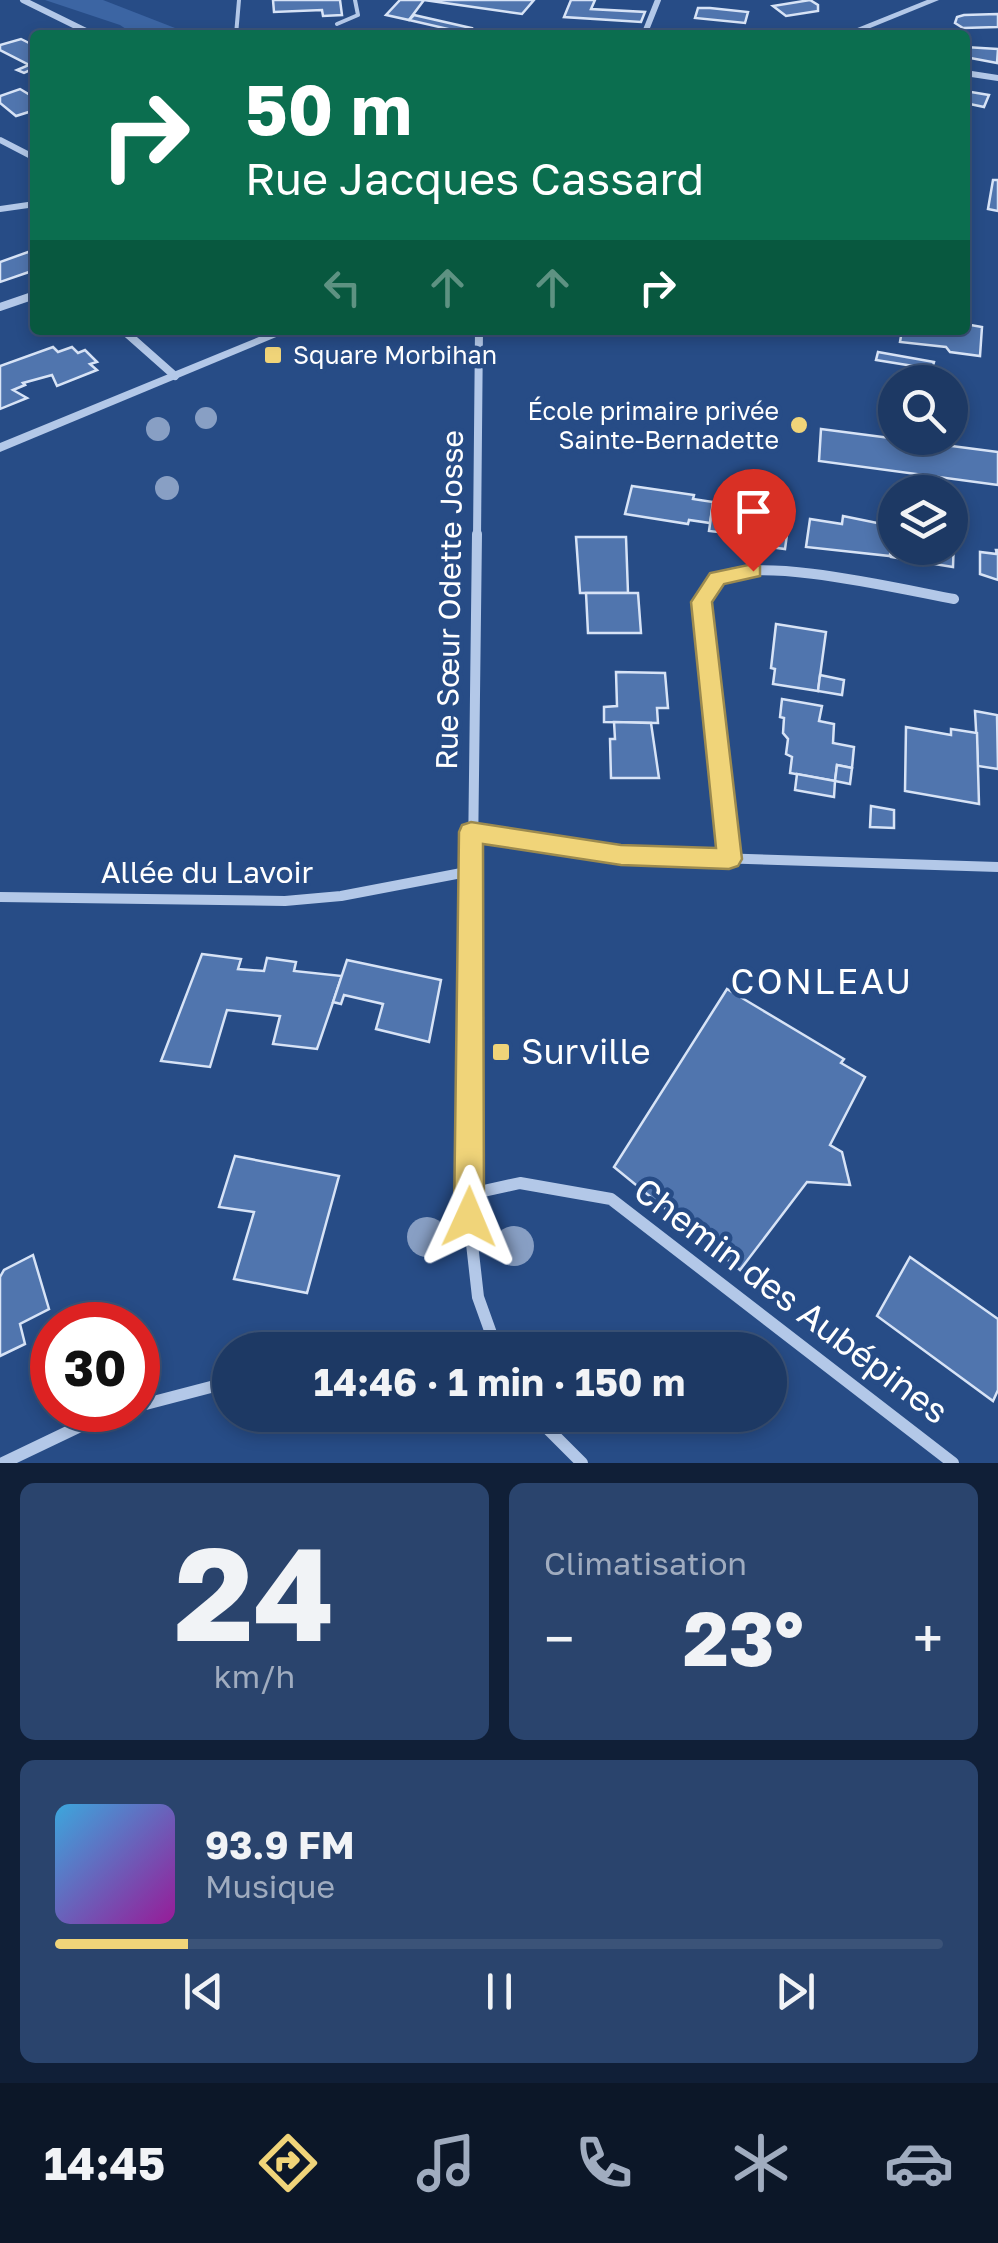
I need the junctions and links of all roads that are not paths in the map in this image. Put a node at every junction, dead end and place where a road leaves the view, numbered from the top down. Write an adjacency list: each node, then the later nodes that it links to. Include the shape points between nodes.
1 (23, 0): 7 (street)
2 (239, 0): 8 (lane)
3 (355, 0): 6 (lane, via 358,15)
4 (658, 0): 9 (street)
5 (934, 0): 10 (street)
6 (338, 24)
7 (84, 30)
8 (236, 30)
9 (646, 30)
10 (858, 30)
11 (970, 74): 12 (street)
12 (998, 78)
13 (0, 140): 14 (street)
14 (30, 155)
15 (30, 205): 16 (street)
16 (0, 209)
17 (30, 296): 18 (street)
18 (0, 307)
19 (130, 335): 22 (street)
20 (274, 335): 22 (street)
21 (479, 335): 25 (street, Rue Sœur Odette Josse)
22 (175, 376): 23 (street)
23 (0, 448)
24 (954, 599): 26 (street, via 775,572 717,578 702,602)
25 (471, 832): 26 (street, via 621,855); 28 (street, Rue Sœur Odette Josse)
26 (729, 859): 27 (street)
27 (998, 867)
28 (472, 871): 29 (street, Allée du Lavoir, via 285,901); 30 (street, Rue Sœur Odette Josse)
29 (0, 898)
30 (470, 1194): 31 (street, Rue Sœur Odette Josse, via 478,1297); 38 (street, Chemin des Aubépines, via 520,1183 611,1199)
31 (491, 1332)
32 (212, 1387): 33 (street)
33 (160, 1400)
34 (67, 1432): 36 (street)
35 (551, 1432): 37 (street)
36 (2, 1463)
37 (582, 1463)
38 (953, 1463)

